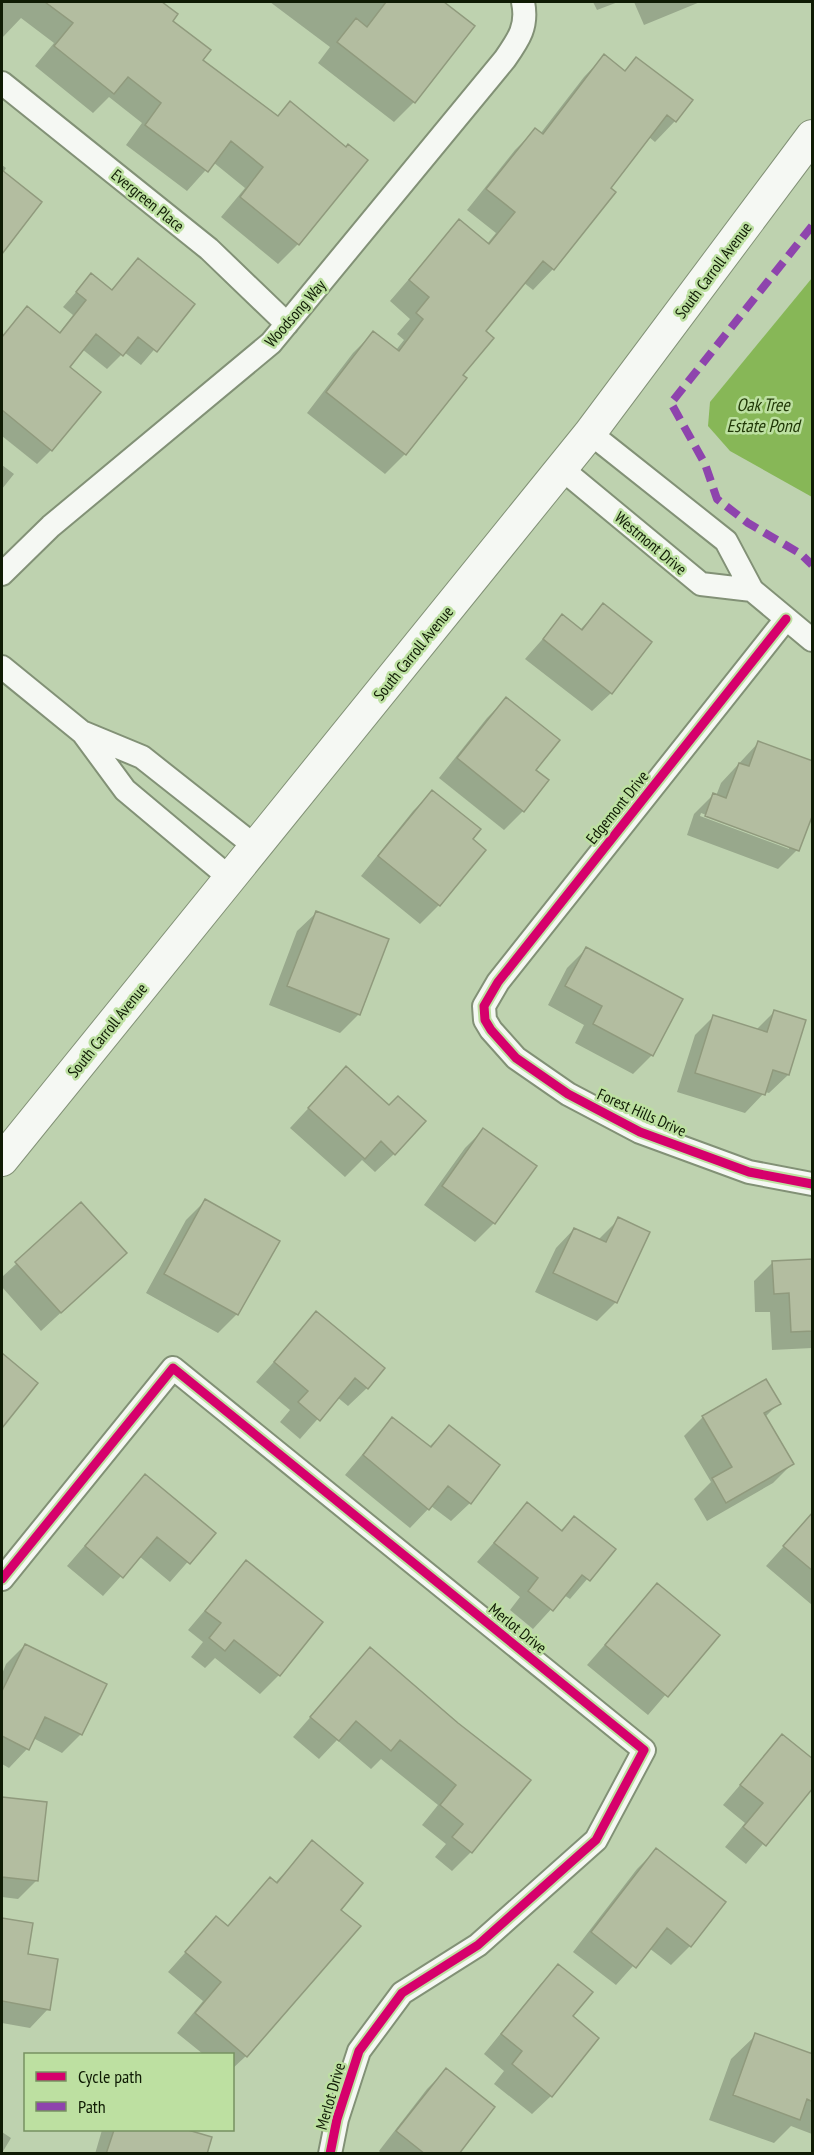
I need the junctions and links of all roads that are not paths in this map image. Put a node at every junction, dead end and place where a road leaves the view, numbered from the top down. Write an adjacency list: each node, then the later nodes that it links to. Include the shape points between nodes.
1 (523, 2): 4 (street, Woodsong Way, via 526,19 521,36 505,59)
2 (2, 83): 4 (street, Evergreen Place, via 209,249)
3 (813, 136): 5 (main road, South Carroll Avenue)
4 (287, 324): 7 (street, Woodsong Way, via 230,380 51,526)
5 (590, 434): 6 (main road, South Carroll Avenue); 8 (street, via 726,541)
6 (562, 469): 8 (street, Westmont Drive, via 701,584); 13 (main road, South Carroll Avenue)
7 (2, 574)
8 (752, 590): 9 (street)
9 (786, 619): 10 (street); 15 (street, Edgemont Drive, via 498,982 484,1006)
10 (813, 640)
11 (2, 667): 12 (street)
12 (83, 733): 13 (street, via 141,757); 14 (street, via 125,790)
13 (256, 847): 14 (main road, South Carroll Avenue)
14 (230, 878): 16 (main road, South Carroll Avenue)
15 (485, 1020): 17 (street, Forest Hills Drive, via 516,1058 567,1094 640,1132 749,1172)
16 (2, 1160)
17 (813, 1184)
18 (2, 1579): 19 (street, Merlot Drive, via 173,1368 644,1750 596,1840 478,1945 402,1993 359,2051)
19 (330, 2154)

